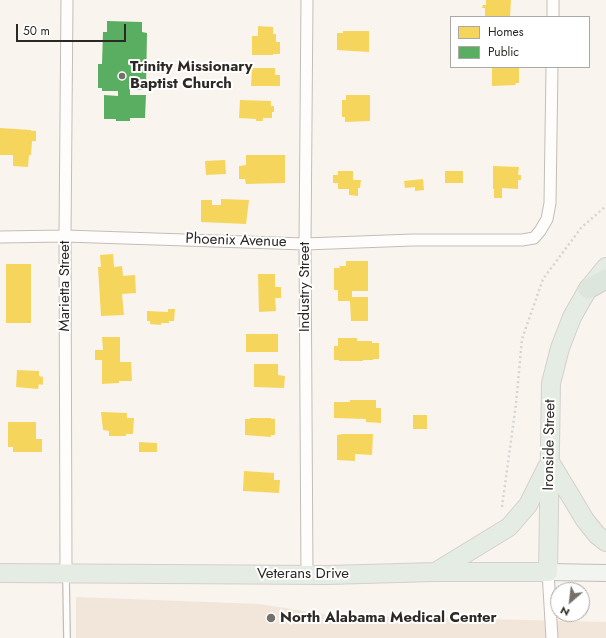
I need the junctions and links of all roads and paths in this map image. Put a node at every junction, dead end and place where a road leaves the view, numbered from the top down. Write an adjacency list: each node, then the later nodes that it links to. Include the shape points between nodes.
1 (67, 0): 7 (street, Marietta Street)
2 (307, 0): 9 (street, Industry Street)
3 (553, 0): 4 (street)
4 (553, 16)
5 (552, 68): 9 (street, Phoenix Avenue, via 550,203 547,219 534,238)
6 (606, 206): 14 (path, via 581,228 543,279 522,339)
7 (65, 236): 8 (street, Phoenix Avenue); 9 (street, Phoenix Avenue); 16 (street, Marietta Street)
8 (0, 237)
9 (305, 244): 21 (street, Industry Street)
10 (606, 266): 12 (main road, Ironside Street)
11 (606, 279): 12 (highway)
12 (588, 289): 13 (main road, Ironside Street, via 572,317 560,348 552,383)
13 (550, 461): 15 (main road, via 584,520); 17 (main road, via 528,505 509,527); 18 (main road, Ironside Street)
14 (502, 507)
15 (606, 542)
16 (66, 572): 19 (main road, Veterans Drive); 21 (main road, Veterans Drive); 22 (lane)
17 (435, 572): 18 (main road, Veterans Drive); 21 (main road, Veterans Drive)
18 (548, 572): 20 (main road, Veterans Drive); 23 (street, Ironside Street)
19 (0, 573)
20 (606, 573)
21 (307, 575)
22 (67, 638)
23 (552, 638)

